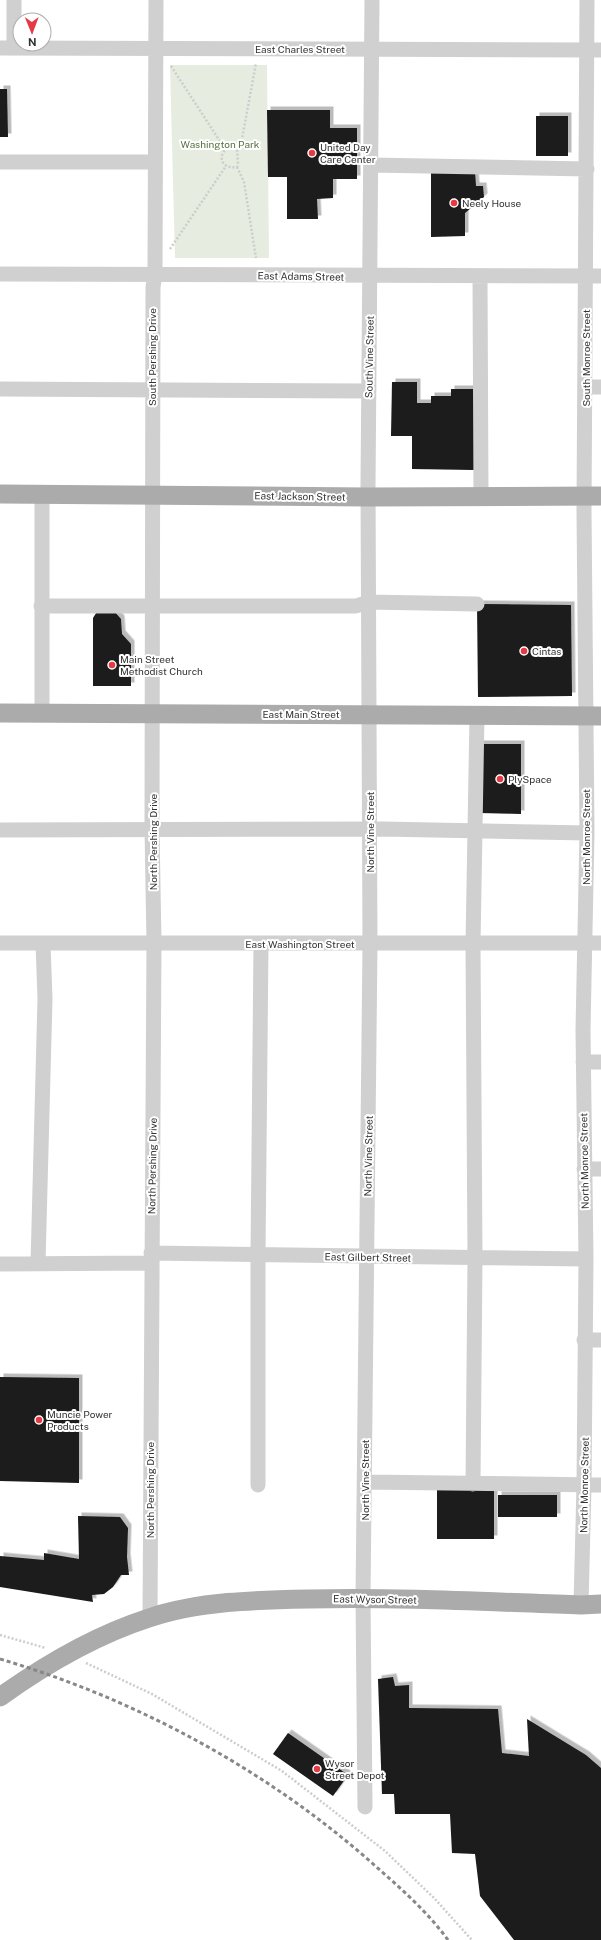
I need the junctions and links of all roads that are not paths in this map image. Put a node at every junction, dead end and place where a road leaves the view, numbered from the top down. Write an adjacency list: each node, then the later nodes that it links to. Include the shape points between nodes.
1 (14, 0): 5 (street)
2 (156, 0): 6 (street, South Pershing Drive)
3 (372, 0): 7 (street, South Vine Street)
4 (587, 0): 8 (street, South Monroe Street)
5 (7, 48): 6 (street, East Charles Street)
6 (156, 48): 7 (street, East Charles Street); 10 (street, South Pershing Drive)
7 (372, 49): 8 (street, East Charles Street); 11 (street, South Vine Street)
8 (594, 50): 12 (street, South Monroe Street)
9 (0, 162): 10 (street)
10 (155, 162): 14 (street, South Pershing Drive)
11 (371, 165): 12 (street); 15 (street, South Vine Street)
12 (587, 168): 16 (street, South Monroe Street)
13 (0, 274): 14 (street, East Adams Street)
14 (155, 274): 15 (street, East Adams Street); 21 (street, South Pershing Drive)
15 (371, 276): 17 (street, East Adams Street); 22 (street, South Vine Street)
16 (594, 276): 17 (street, East Adams Street); 18 (street, South Monroe Street)
17 (480, 277): 26 (street)
18 (585, 387): 19 (street); 27 (street, South Monroe Street)
19 (601, 387)
20 (0, 389): 21 (street)
21 (152, 389): 22 (street); 25 (street, South Pershing Drive)
22 (369, 391): 28 (street, South Vine Street)
23 (0, 494): 24 (main road, East Jackson Street)
24 (42, 494): 25 (main road, East Jackson Street); 32 (street)
25 (152, 494): 28 (main road, East Jackson Street); 31 (street, South Pershing Drive)
26 (481, 496): 27 (main road, East Jackson Street); 28 (main road, East Jackson Street)
27 (593, 496): 38 (street, South Monroe Street)
28 (368, 497): 29 (street, South Vine Street)
29 (368, 602): 30 (street); 31 (street, via 356,606); 36 (street, South Vine Street)
30 (477, 604)
31 (152, 605): 32 (street); 35 (street, South Pershing Drive)
32 (41, 606): 34 (street)
33 (0, 713): 34 (main road, East Main Street)
34 (42, 714): 35 (main road, East Main Street)
35 (153, 714): 36 (main road, East Main Street); 39 (street, North Pershing Drive)
36 (369, 714): 37 (main road, East Main Street); 40 (street, North Vine Street)
37 (477, 715): 38 (main road, East Main Street); 42 (street)
38 (593, 716): 43 (street, North Monroe Street)
39 (152, 829): 40 (street); 41 (street); 46 (street, North Pershing Drive)
40 (370, 829): 42 (street); 50 (street, North Vine Street)
41 (0, 830)
42 (476, 831): 43 (street); 51 (street)
43 (587, 833): 47 (street, North Monroe Street)
44 (0, 943): 45 (street, East Washington Street)
45 (43, 943): 46 (street, East Washington Street); 62 (street, via 45,1006)
46 (154, 943): 49 (street, East Washington Street); 58 (street, North Pershing Drive)
47 (584, 943): 48 (street, East Washington Street); 51 (street, East Washington Street); 52 (street, North Monroe Street)
48 (601, 943)
49 (261, 944): 50 (street, East Washington Street); 56 (street)
50 (370, 944): 51 (street, East Washington Street); 57 (street, North Vine Street)
51 (473, 944): 59 (street)
52 (583, 1062): 53 (street); 54 (street, North Monroe Street)
53 (601, 1062)
54 (584, 1169): 55 (street); 60 (street, North Monroe Street)
55 (601, 1169)
56 (258, 1255): 57 (street, East Gilbert Street); 58 (street, East Gilbert Street); 67 (street)
57 (367, 1257): 59 (street, East Gilbert Street); 65 (street, North Vine Street)
58 (151, 1258): 62 (street, East Gilbert Street); 73 (street, North Pershing Drive)
59 (475, 1258): 60 (street, East Gilbert Street); 66 (street)
60 (586, 1259): 63 (street, North Monroe Street)
61 (0, 1264): 62 (street, East Gilbert Street)
62 (38, 1264)
63 (584, 1340): 64 (street); 68 (street, North Monroe Street)
64 (601, 1340)
65 (364, 1482): 66 (street); 70 (street, North Vine Street)
66 (473, 1484): 68 (street)
67 (258, 1485)
68 (584, 1485): 69 (street); 72 (street, North Monroe Street)
69 (601, 1485)
70 (363, 1597): 72 (main road, East Wysor Street); 73 (main road, East Wysor Street, via 253,1600 202,1606); 75 (street, North Vine Street)
71 (601, 1604): 72 (main road, East Wysor Street)
72 (582, 1605)
73 (150, 1617): 74 (main road, East Wysor Street, via 65,1655 36,1671)
74 (0, 1697)
75 (364, 1807)

